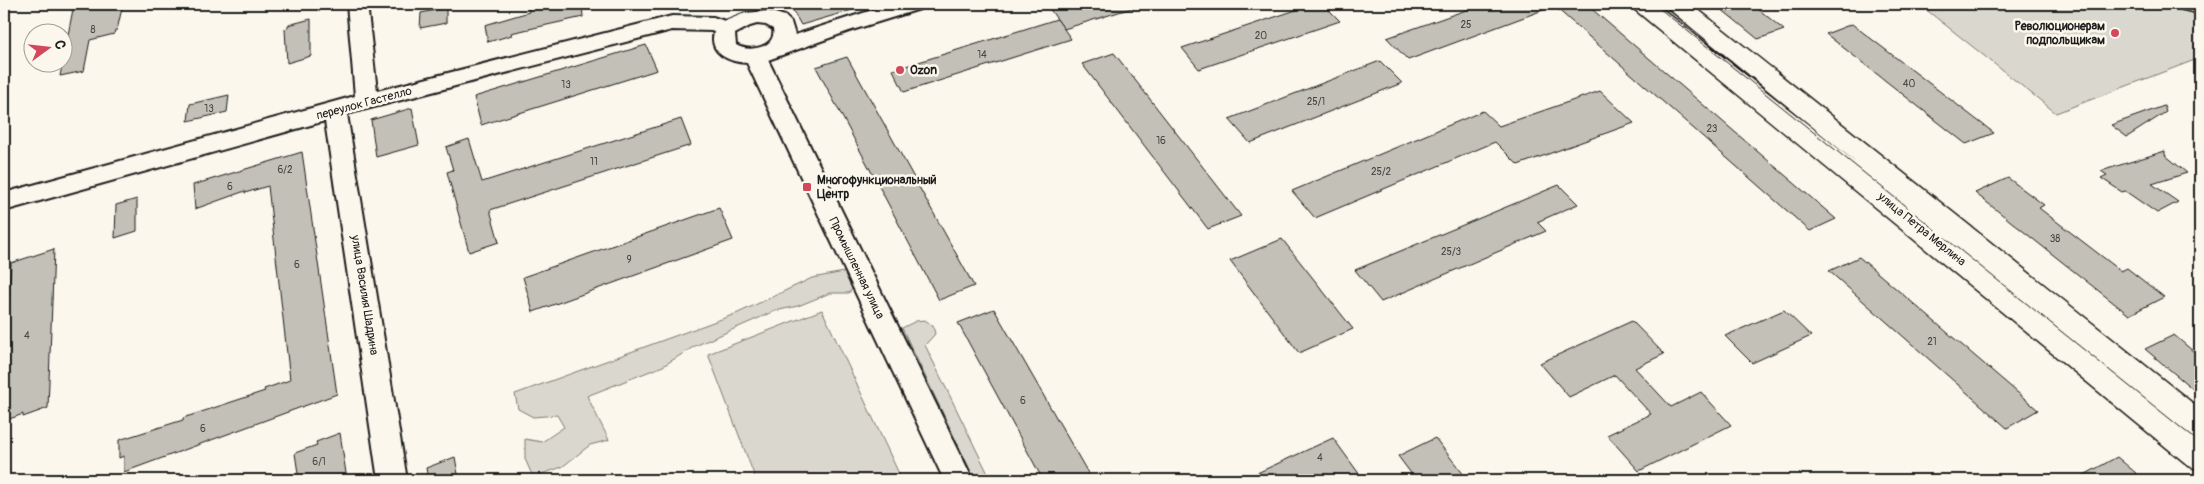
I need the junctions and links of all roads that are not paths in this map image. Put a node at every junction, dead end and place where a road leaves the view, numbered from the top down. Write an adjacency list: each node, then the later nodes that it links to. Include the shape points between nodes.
1 (357, 4): 11 (street)
2 (913, 4): 9 (street)
3 (1642, 4): 15 (main road, улица Петра Мерлина)
4 (1677, 4): 14 (main road, улица Петра Мерлина)
5 (2188, 4): 6 (main road)
6 (2200, 7)
7 (744, 17): 8 (street, via 770,17); 10 (street, via 723,36 724,46 743,56); 11 (street, переулок Гастелло, via 712,24 672,23)
8 (780, 23): 9 (street); 10 (street, via 785,30 784,38 779,45)
9 (820, 32): 10 (street)
10 (762, 54): 17 (street, Промышленная улица, via 795,142)
11 (367, 101): 12 (street, переулок Гастелло)
12 (335, 110): 13 (street, переулок Гастелло); 16 (street, улица Василия Шадрина)
13 (4, 202)
14 (2200, 427)
15 (2200, 456)
16 (393, 480)
17 (959, 480)

